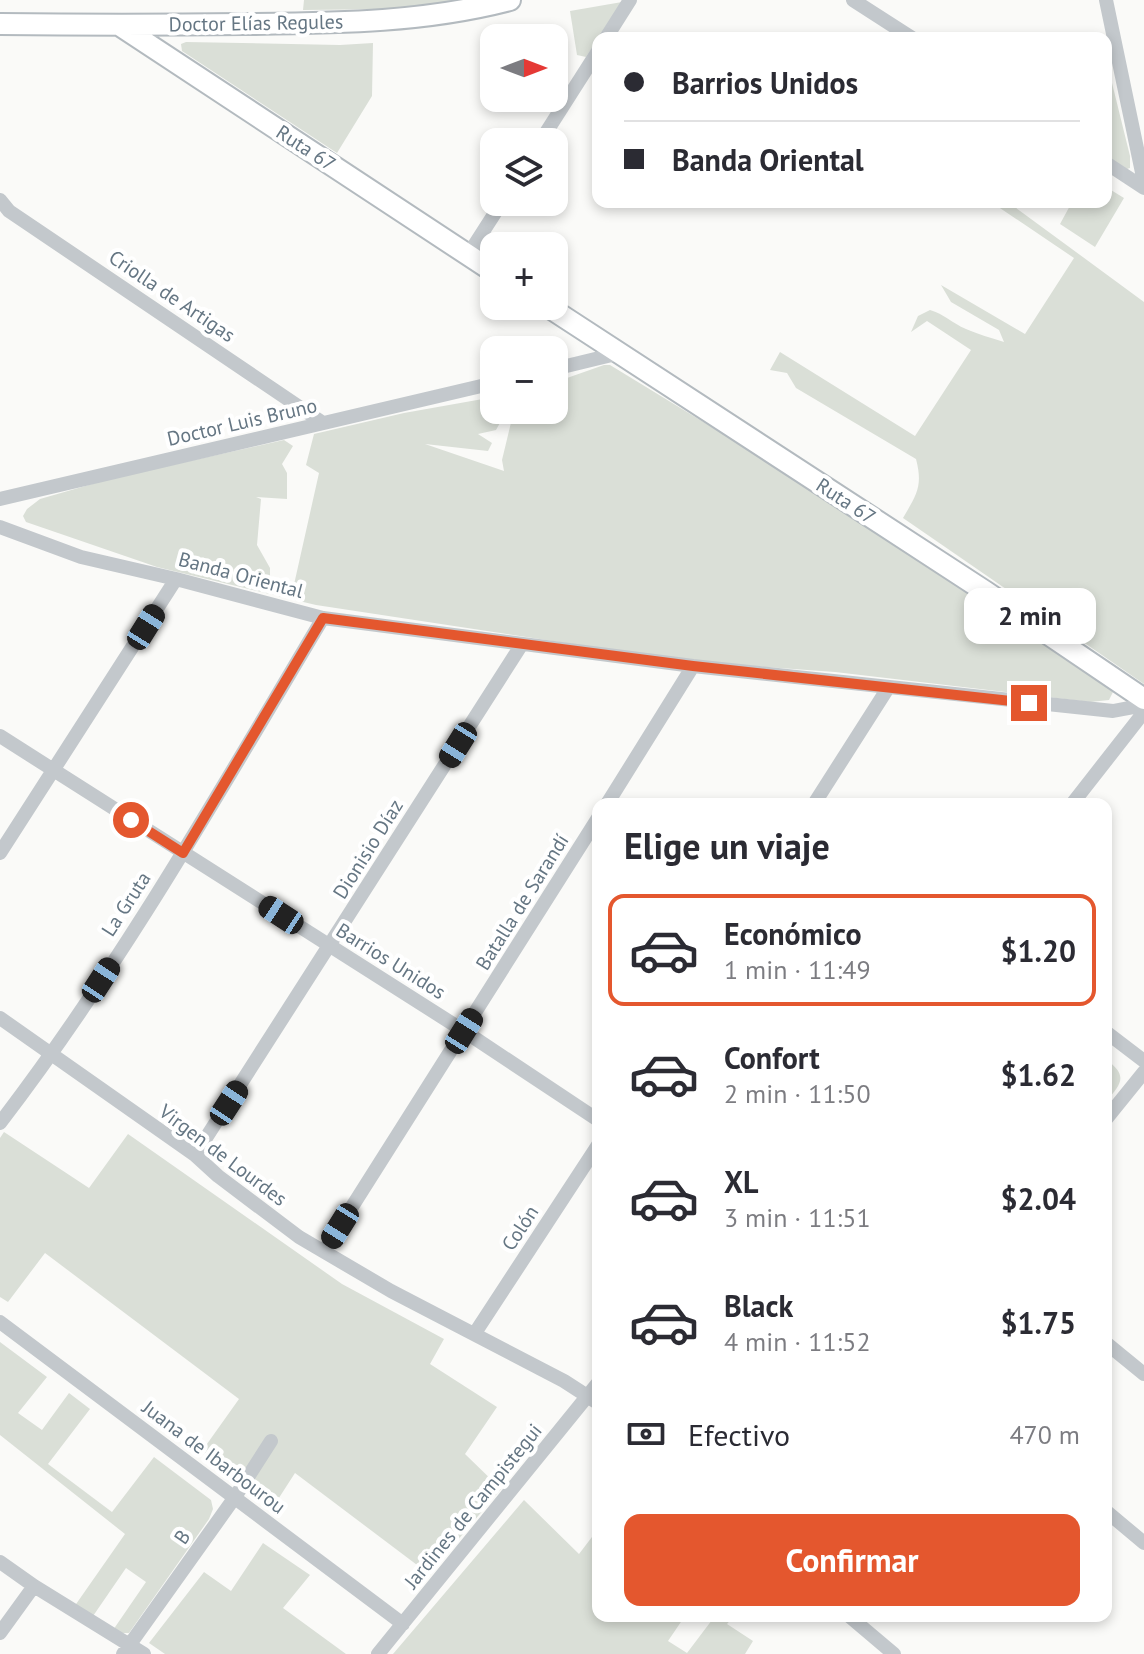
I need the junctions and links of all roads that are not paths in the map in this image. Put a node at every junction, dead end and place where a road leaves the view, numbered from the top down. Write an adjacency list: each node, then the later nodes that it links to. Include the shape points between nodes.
1 (510, 0): 6 (street, Doctor Elías Regules, via 405,20)
2 (630, 0): 7 (street)
3 (853, 0): 8 (street)
4 (1106, 0): 12 (street)
5 (0, 24): 6 (street, Doctor Elías Regules)
6 (119, 25): 15 (street, Ruta 67)
7 (610, 32)
8 (903, 32)
9 (592, 60): 10 (street)
10 (549, 128)
11 (1112, 166): 12 (street)
12 (1144, 185)
13 (3, 211): 21 (street, Criolla de Artigas)
14 (493, 216): 15 (street)
15 (468, 255): 16 (street, Ruta 67)
16 (480, 263)
17 (568, 320): 18 (street, Ruta 67)
18 (620, 353): 19 (street); 29 (street, Ruta 67)
19 (568, 366)
20 (480, 386): 21 (street, Doctor Luis Bruno)
21 (323, 423): 22 (street, Doctor Luis Bruno)
22 (0, 499)
23 (0, 527): 24 (street, Banda Oriental, via 81,557)
24 (176, 579): 25 (street, Banda Oriental); 32 (street)
25 (323, 618): 26 (street, Banda Oriental); 38 (street, La Gruta)
26 (522, 644): 27 (street, Banda Oriental); 39 (street, Dionisio Díaz)
27 (693, 666): 28 (street, Banda Oriental); 33 (street)
28 (888, 688): 29 (street, Banda Oriental, via 1113,711); 34 (street)
29 (1144, 702)
30 (1144, 712): 35 (street)
31 (0, 736): 32 (street, Barrios Unidos)
32 (54, 770): 37 (street); 38 (street, Barrios Unidos)
33 (611, 798)
34 (818, 798)
35 (1077, 798)
36 (592, 828): 41 (street, Batalla de Sarandí)
37 (0, 853)
38 (183, 853): 39 (street, Barrios Unidos); 43 (street, La Gruta)
39 (330, 946): 41 (street, Barrios Unidos); 50 (street, Dionisio Díaz)
40 (0, 1018): 43 (street, Virgen de Lourdes)
41 (464, 1031): 47 (street, Barrios Unidos); 51 (street, Batalla de Sarandí)
42 (1112, 1037): 44 (street)
43 (51, 1056): 48 (street, La Gruta); 50 (street, Virgen de Lourdes)
44 (1144, 1061)
45 (1144, 1072): 46 (street)
46 (1112, 1112)
47 (592, 1116)
48 (0, 1123)
49 (592, 1154): 53 (street, Colón)
50 (195, 1155): 51 (street, Virgen de Lourdes)
51 (324, 1251): 53 (street, Virgen de Lourdes)
52 (0, 1322): 59 (street, Juana de Ibarbourou)
53 (475, 1333): 56 (street, Virgen de Lourdes)
54 (1112, 1348): 55 (street)
55 (1144, 1374)
56 (592, 1392)
57 (592, 1398): 65 (street, Jardines de Campistegui)
58 (271, 1441): 59 (street, B)
59 (235, 1497): 65 (street, Juana de Ibarbourou); 67 (street, B)
60 (1112, 1516): 61 (street)
61 (1144, 1543)
62 (0, 1562): 63 (street)
63 (34, 1586): 66 (street); 67 (street)
64 (856, 1622): 70 (street)
65 (403, 1624): 69 (street, Jardines de Campistegui)
66 (0, 1633)
67 (127, 1649): 68 (street)
68 (144, 1654)
69 (378, 1654)
70 (894, 1654)

